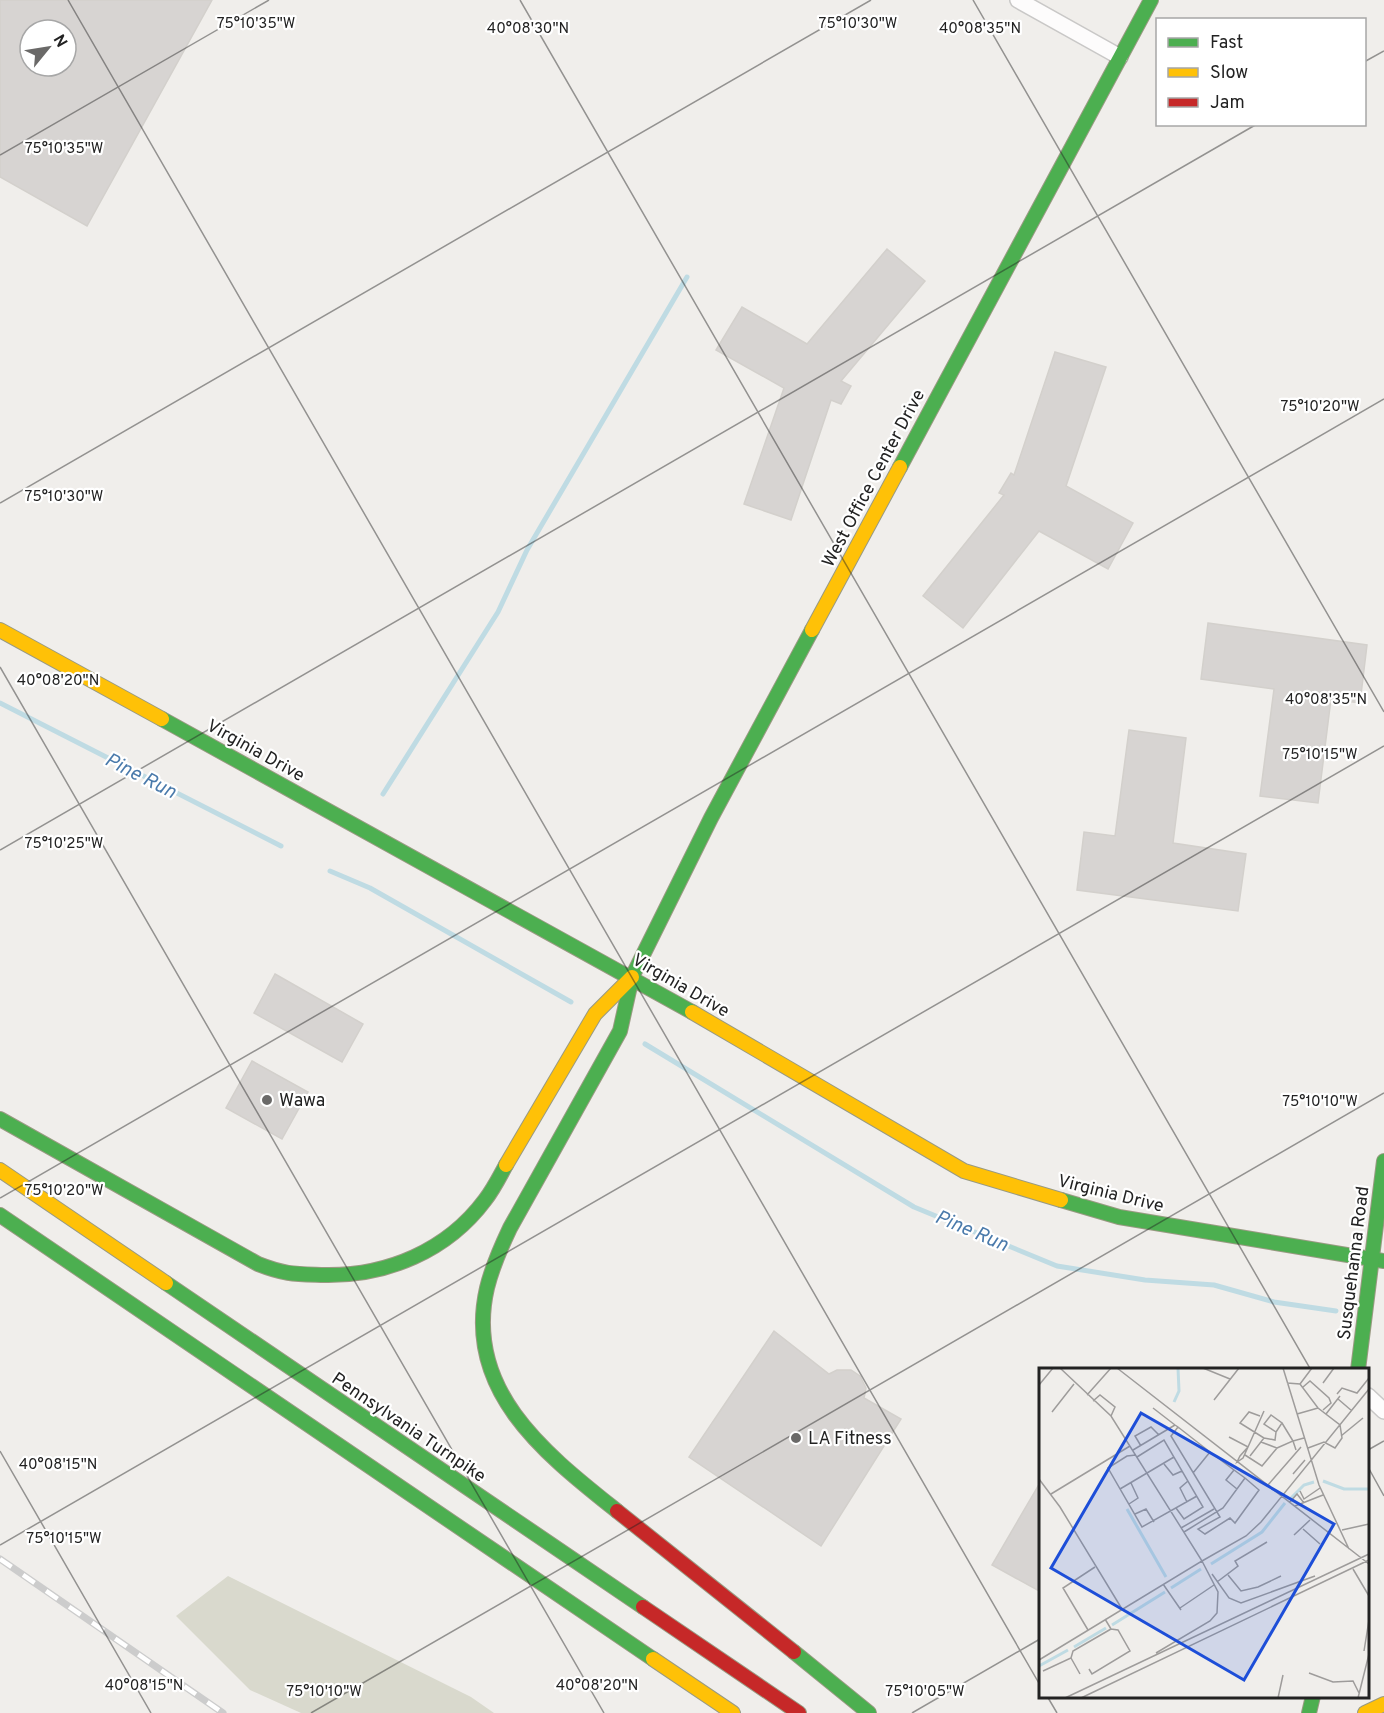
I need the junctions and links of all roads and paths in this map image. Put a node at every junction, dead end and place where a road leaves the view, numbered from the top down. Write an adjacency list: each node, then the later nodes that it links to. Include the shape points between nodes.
1 (1018, 0): 3 (street)
2 (1151, 0): 3 (main road, West Office Center Drive)
3 (1120, 57): 5 (main road, West Office Center Drive, via 711,818)
4 (0, 630): 5 (main road, Virginia Drive)
5 (632, 977): 6 (main road, via 595,1014 485,1201 448,1237 422,1255 386,1269 342,1275 284,1274 258,1264); 10 (main road, Virginia Drive, via 964,1171 1119,1217); 18 (main road, via 620,1030 510,1228 496,1262 485,1296 488,1362 501,1395 522,1429 551,1458)
6 (0, 1119)
7 (1384, 1161): 10 (main road, Susquehanna Road)
8 (0, 1170): 17 (main road, Pennsylvania Turnpike)
9 (0, 1215): 16 (main road)
10 (1377, 1260): 11 (main road, Susquehanna Road)
11 (1358, 1368)
12 (1369, 1397): 13 (street)
13 (1384, 1411)
14 (1312, 1698): 19 (main road)
15 (1384, 1704): 20 (main road)
16 (733, 1713)
17 (799, 1713)
18 (869, 1713)
19 (1309, 1713)
20 (1365, 1713)

